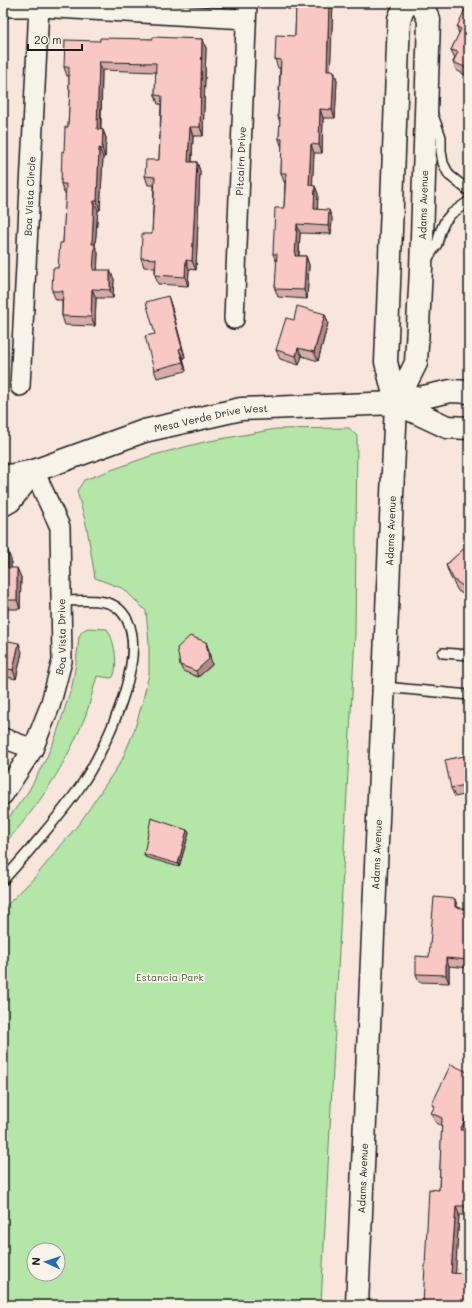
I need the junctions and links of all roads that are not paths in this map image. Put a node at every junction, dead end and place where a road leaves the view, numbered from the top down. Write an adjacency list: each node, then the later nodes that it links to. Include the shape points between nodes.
1 (406, 3): 13 (main road, Adams Avenue, via 398,19 386,362)
2 (421, 3): 6 (main road, Adams Avenue, via 429,20)
3 (3, 7): 4 (street)
4 (39, 7): 5 (street); 11 (street, Boa Vista Circle)
5 (247, 11): 10 (street, Pitcairn Drive)
6 (427, 100): 7 (lane, via 441,137 443,163 449,175); 9 (main road, Adams Avenue)
7 (469, 191)
8 (469, 201): 9 (lane, via 445,221 437,244)
9 (421, 269): 13 (main road, Adams Avenue, via 416,363)
10 (234, 319)
11 (20, 386)
12 (469, 392): 13 (main road, Mesa Verde Drive West, via 451,390)
13 (396, 403): 14 (main road, via 447,427); 15 (main road, Mesa Verde Drive West, via 241,409 144,431); 21 (main road, Adams Avenue)
14 (469, 428)
15 (34, 471): 16 (main road, Mesa Verde Drive West); 17 (main road); 18 (street, Boa Vista Drive, via 60,527)
16 (3, 477)
17 (3, 505)
18 (61, 601): 24 (street, Boa Vista Drive, via 62,661 50,706); 26 (lane, via 95,601 115,606 131,630 133,646 130,672 118,713 104,746 82,784 50,827)
19 (443, 653): 20 (lane)
20 (469, 655)
21 (384, 687): 22 (lane); 27 (main road, Adams Avenue)
22 (469, 695)
23 (3, 738): 24 (street)
24 (33, 749): 25 (street, Boa Vista Drive)
25 (3, 795)
26 (3, 880)
27 (357, 1305)

